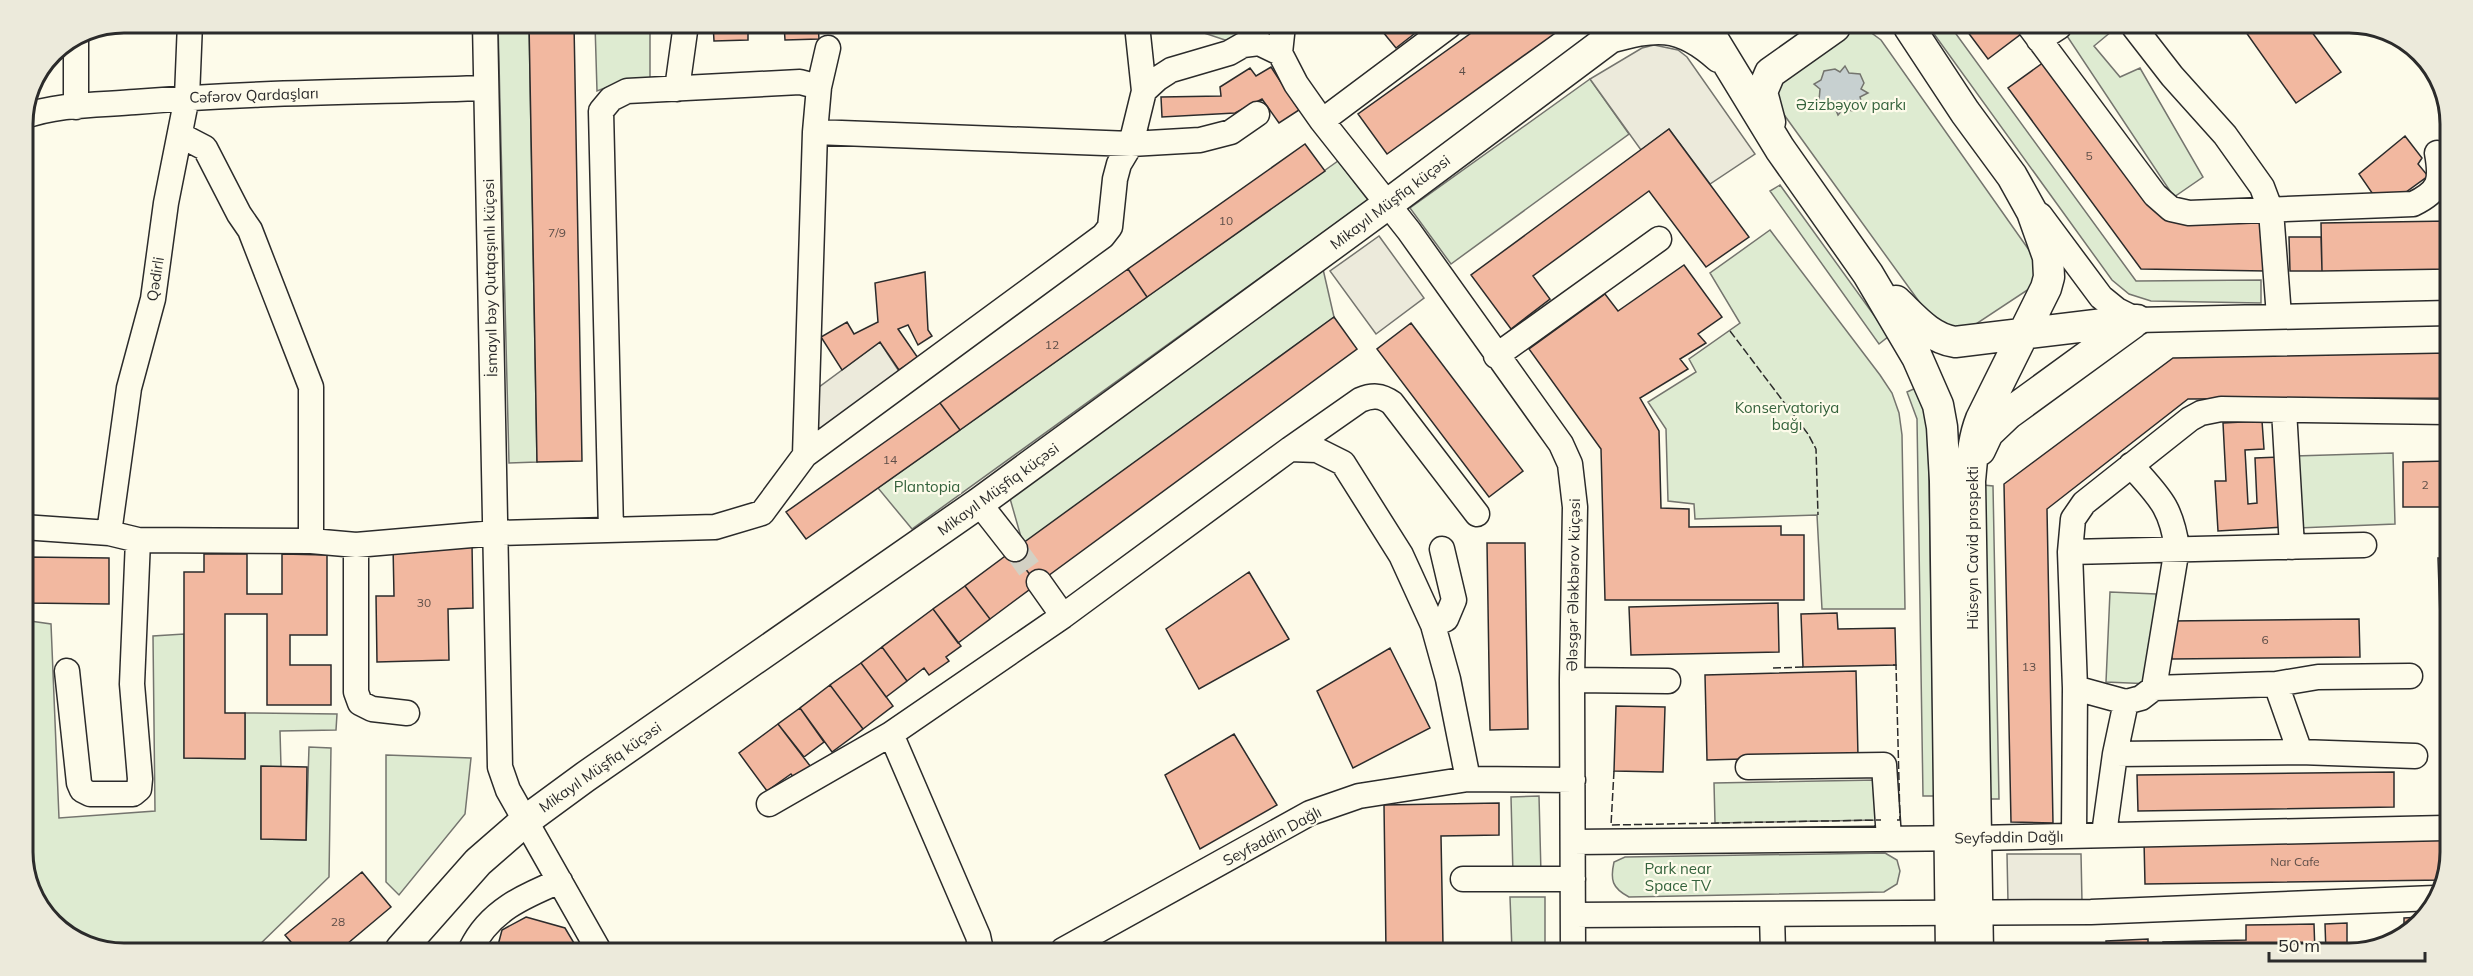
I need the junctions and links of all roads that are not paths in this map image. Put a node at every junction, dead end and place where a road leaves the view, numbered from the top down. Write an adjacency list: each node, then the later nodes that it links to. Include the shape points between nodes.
1 (190, 33): 24 (street, Qədirli)
2 (484, 33): 21 (street, İsmayıl bəy Qutqaşınlı küçəsi)
3 (685, 33): 22 (street)
4 (1138, 33): 23 (street)
5 (1282, 33): 18 (street)
6 (1434, 33): 30 (street)
7 (1614, 33): 39 (main road, Mikayıl Müşfiq küçəsi)
8 (1682, 33): 19 (main road, via 1704,44)
9 (1709, 33): 19 (main road)
10 (1731, 33): 26 (main road, via 1735,57)
11 (1826, 33): 34 (main road, via 1778,65 1765,80 1763,103)
12 (1894, 33): 27 (main road)
13 (1914, 33): 27 (main road)
14 (2044, 33): 40 (street, via 2154,195 2171,209 2189,213)
15 (2139, 33): 40 (street, via 2225,135 2262,188)
16 (76, 46): 25 (street)
17 (828, 48): 20 (street)
18 (1280, 53): 23 (street, via 1259,44 1244,45 1171,70); 30 (street, Ələsgər Ələkbərov küçəsi)
19 (1728, 65): 26 (main road)
20 (819, 87): 22 (street, via 800,82); 31 (street)
21 (486, 88): 24 (street, Cəfərov Qardaşları); 61 (street, İsmayıl bəy Qutqaşınlı küçəsi)
22 (677, 89): 59 (street, via 627,91 611,99 601,111)
23 (1144, 91): 33 (street)
24 (187, 97): 25 (street, Cəfərov Qardaşları); 32 (street, Qədirli)
25 (76, 107): 28 (street, Cəfərov Qardaşları)
26 (1756, 110): 34 (main road)
27 (1965, 112): 37 (main road, Hüseyn Cavid prospekti)
28 (34, 113)
29 (1257, 114): 33 (street, via 1230,132 1200,140)
30 (1322, 121): 39 (street, Ələsgər Ələkbərov küçəsi)
31 (815, 132): 33 (street); 53 (street)
32 (180, 135): 60 (street, Qədirli, via 153,299 129,388); 63 (street, via 205,148 250,230 310,387)
33 (1131, 144): 53 (street, via 1117,171 1110,227 1104,236)
34 (1780, 149): 43 (main road)
35 (2437, 153): 36 (street)
36 (2440, 170)
37 (2012, 176): 42 (main road, Hüseyn Cavid prospekti, via 2032,212); 46 (street, via 2095,290 2117,310)
38 (2440, 178): 40 (street, via 2428,197 2414,204)
39 (1388, 204): 49 (street, Ələsgər Ələkbərov küçəsi); 56 (main road, Mikayıl Müşfiq küçəsi)
40 (2271, 212): 45 (street)
41 (1659, 239): 49 (street)
42 (2048, 257): 47 (main road, Hüseyn Cavid prospekti, via 2046,288); 48 (main road, via 2043,281 2035,295)
43 (1869, 274): 48 (main road, via 1930,333); 55 (main road, via 1929,381)
44 (2440, 313): 45 (street)
45 (2278, 316): 46 (street)
46 (2137, 320): 47 (main road); 55 (main road, via 1998,423)
47 (2022, 335): 48 (main road); 55 (main road, Hüseyn Cavid prospekti, via 1977,428)
48 (1963, 342)
49 (1496, 356): 76 (street, Ələsgər Ələkbərov küçəsi, via 1561,444 1570,464 1575,507)
50 (2284, 410): 51 (street); 54 (street, via 2221,409 2201,413); 66 (street)
51 (2440, 412)
52 (1290, 449): 57 (street, via 1360,400 1380,396 1392,403); 72 (street); 73 (street, via 1317,450 1343,463 1401,555)
53 (806, 455): 59 (street, via 762,513 715,527)
54 (2131, 465): 67 (street, via 2167,507); 70 (street, via 2084,503 2073,519)
55 (1957, 481): 95 (main road, Hüseyn Cavid prospekti)
56 (980, 503): 68 (street); 91 (main road, Mikayıl Müşfiq küçəsi)
57 (1477, 514)
58 (33, 528): 60 (street)
59 (611, 530): 61 (street)
60 (109, 533): 62 (street)
61 (495, 533): 64 (street); 91 (street, İsmayıl bəy Qutqaşınlı küçəsi, via 498,754 503,779)
62 (138, 540): 63 (street); 74 (street, via 132,684 140,789 133,794 90,794 82,790)
63 (311, 541): 64 (street)
64 (356, 545): 82 (street, via 356,692 360,703 372,709)
65 (2364, 545): 66 (street)
66 (2292, 547): 67 (street)
67 (2177, 548): 70 (street); 80 (street)
68 (1015, 549)
69 (1442, 549): 73 (street, via 1454,600 1446,619)
70 (2070, 552): 79 (street)
71 (1039, 582): 72 (street)
72 (1063, 616): 83 (street)
73 (1433, 625): 88 (street)
74 (67, 671)
75 (2410, 676): 78 (street, via 2318,677)
76 (1572, 680): 77 (street); 89 (street, Ələsgər Ələkbərov küçəsi)
77 (1668, 681)
78 (2276, 684): 80 (street); 84 (street)
79 (2075, 688): 81 (street); 94 (street)
80 (2154, 688): 81 (street, via 2141,698)
81 (2126, 702): 85 (street)
82 (407, 713)
83 (891, 734): 90 (street); 108 (street)
84 (2300, 752): 85 (street); 86 (street)
85 (2115, 754): 93 (street)
86 (2415, 756)
87 (1748, 767): 96 (street, via 1884,765)
88 (1468, 779): 89 (street, Seyfəddin Dağlı); 109 (street, Seyfəddin Dağlı, via 1359,796 1310,813)
89 (1573, 780): 97 (street, Ələsgər Ələkbərov küçəsi)
90 (769, 804)
91 (525, 820): 100 (street, İsmayıl bəy Qutqaşınlı küçəsi); 105 (main road, Mikayıl Müşfiq küçəsi, via 478,862)
92 (2440, 828): 93 (street, Seyfəddin Dağlı)
93 (2104, 834): 94 (street, Seyfəddin Dağlı)
94 (2074, 835): 95 (street, Seyfəddin Dağlı)
95 (1963, 838): 96 (street, Seyfəddin Dağlı); 102 (main road, Hüseyn Cavid prospekti)
96 (1889, 839): 97 (street, Seyfəddin Dağlı)
97 (1573, 842): 99 (street, Ələsgər Ələkbərov küçəsi)
98 (1463, 879): 99 (street)
99 (1573, 879): 103 (street, Ələsgər Ələkbərov küçəsi)
100 (560, 880): 106 (street, via 507,906); 107 (street, İsmayıl bəy Qutqaşınlı küçəsi)
101 (2427, 898): 102 (street)
102 (1964, 914): 104 (street); 112 (main road, Hüseyn Cavid prospekti); 113 (main road, Hüseyn Cavid prospekti)
103 (1573, 915): 104 (street); 110 (street, Ələsgər Ələkbərov küçəsi)
104 (1772, 915): 111 (street)
105 (406, 943)
106 (474, 943)
107 (595, 943)
108 (980, 943)
109 (1076, 943)
110 (1573, 943)
111 (1773, 943)
112 (1954, 943)
113 (1974, 943)

